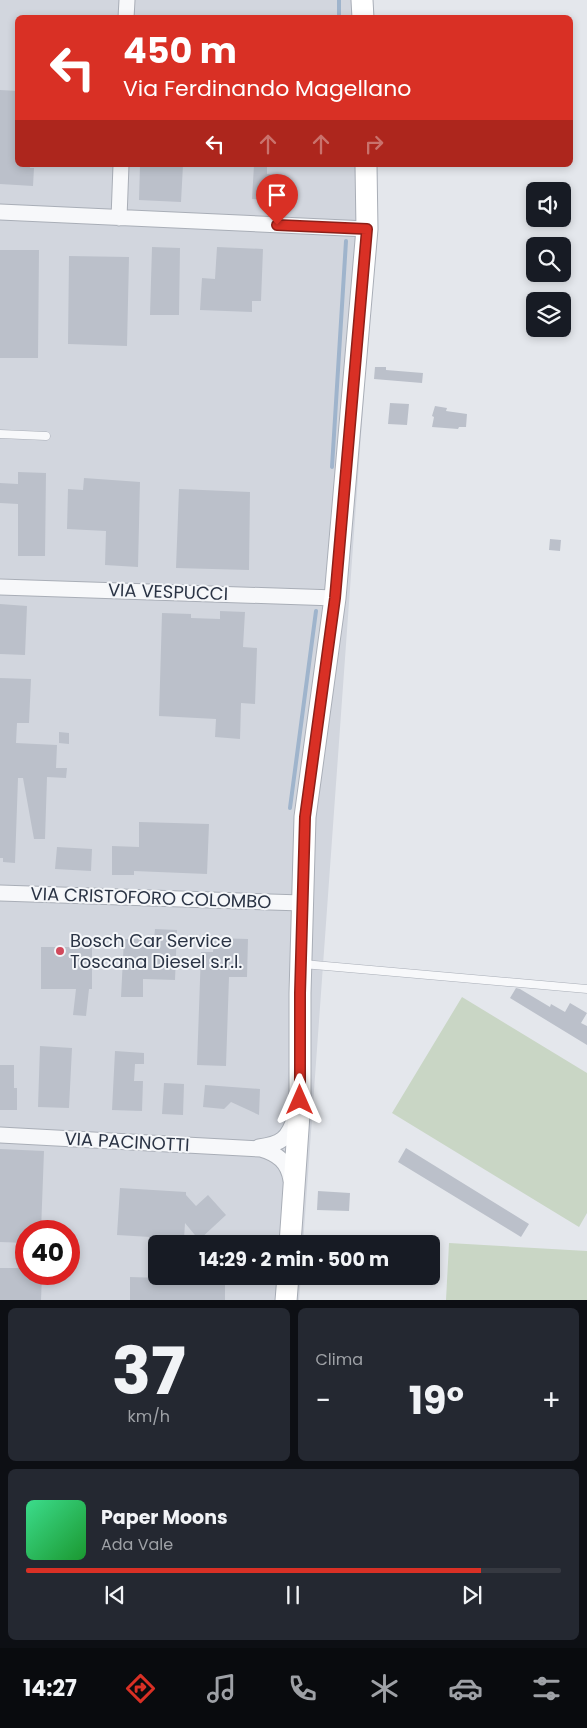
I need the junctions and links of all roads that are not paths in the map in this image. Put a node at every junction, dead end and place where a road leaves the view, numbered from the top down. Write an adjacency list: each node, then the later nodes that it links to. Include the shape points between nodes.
1 (127, 0): 3 (street)
2 (362, 0): 4 (street)
3 (126, 15)
4 (362, 15)
5 (121, 167): 8 (street)
6 (366, 167): 9 (street)
7 (0, 212): 8 (street)
8 (119, 218): 9 (street)
9 (367, 229): 13 (street)
10 (0, 434): 11 (lane)
11 (46, 436)
12 (0, 586): 13 (street, VIA VESPUCCI)
13 (335, 598): 15 (street, via 305,817)
14 (0, 893): 15 (street, VIA CRISTOFORO COLOMBO)
15 (302, 903): 16 (street)
16 (300, 964): 17 (lane); 18 (street)
17 (587, 989)
18 (300, 1100): 20 (street, VIA PACINOTTI, via 286,1137 275,1145); 21 (street)
19 (0, 1135): 20 (street, VIA PACINOTTI)
20 (255, 1148): 21 (street, VIA PACINOTTI, via 275,1153 286,1164 291,1180)
21 (292, 1205): 22 (street)
22 (290, 1235)
23 (287, 1285): 24 (street)
24 (286, 1300)

